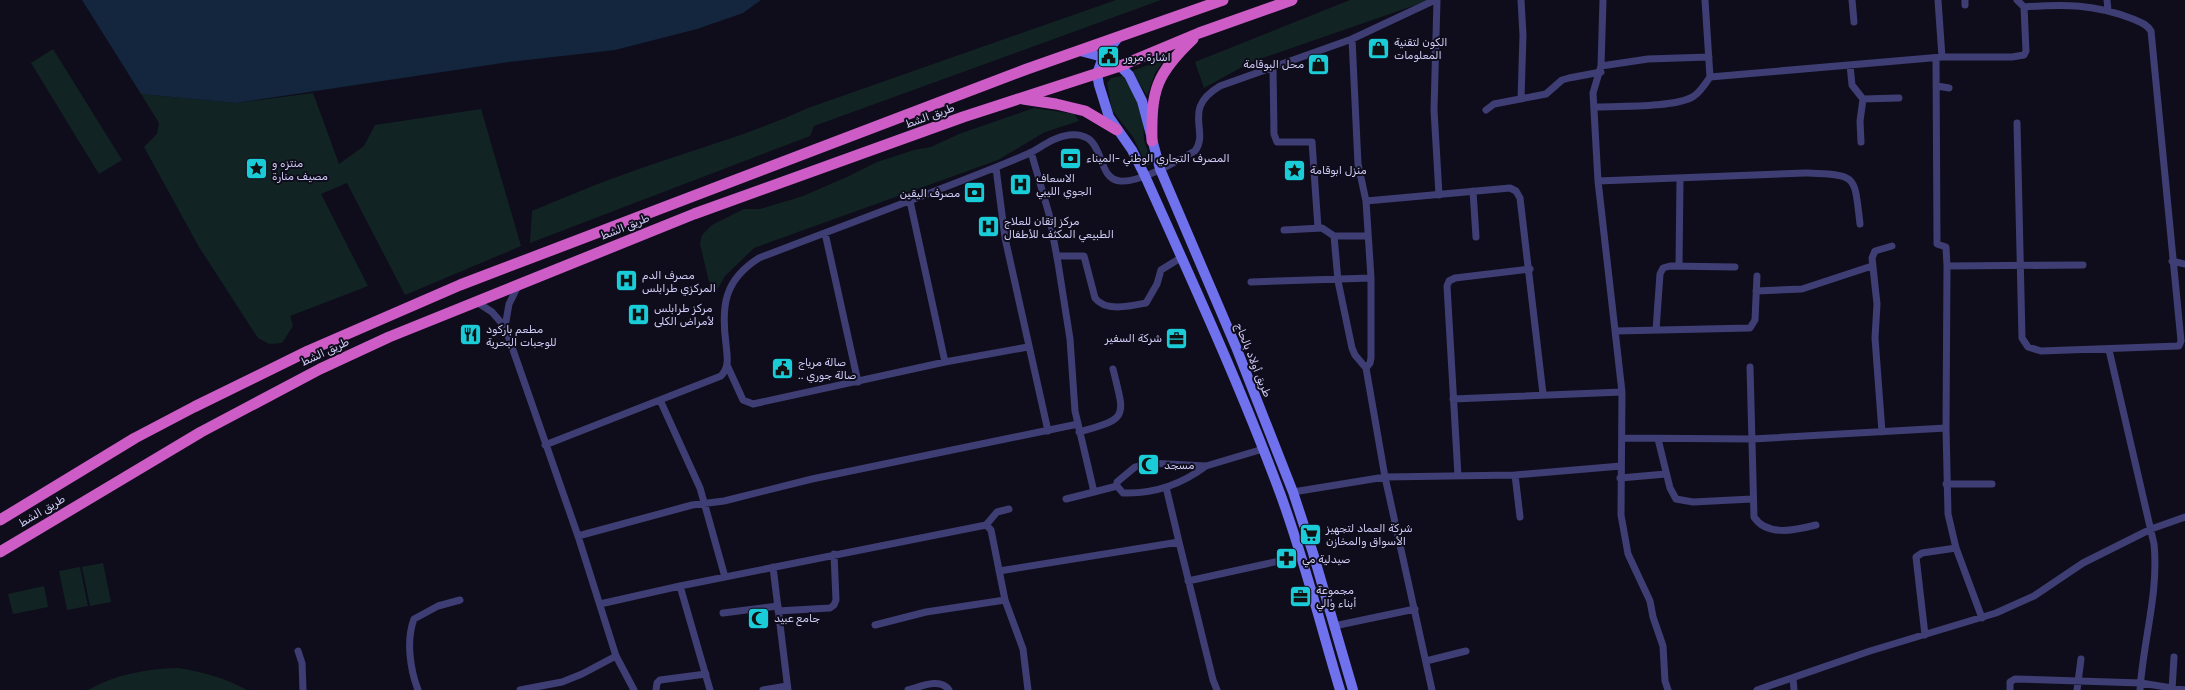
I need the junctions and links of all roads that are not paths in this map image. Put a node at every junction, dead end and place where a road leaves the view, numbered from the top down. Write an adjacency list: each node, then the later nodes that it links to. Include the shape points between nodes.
1 (1223, 0): 15 (highway, طريق الشط)
2 (1292, 0): 14 (highway, طريق الشط)
3 (1436, 0): 16 (street); 46 (street, via 1434,110)
4 (1521, 0): 31 (street, via 1524,36)
5 (1603, 0): 24 (street)
6 (1704, 0): 19 (street)
7 (1852, 0): 13 (street)
8 (1938, 0): 20 (street)
9 (2017, 0): 11 (street)
10 (2108, 0): 12 (street)
11 (2024, 7): 12 (street, via 2062,4); 20 (street, via 2024,55)
12 (2108, 10): 59 (street, via 2146,25 2151,30)
13 (1854, 22)
14 (1199, 33): 22 (highway, طريق الشط); 37 (highway, via 1173,57 1158,81 1152,104)
15 (1117, 39): 17 (highway, طريق الشط); 18 (main road)
16 (1352, 39): 23 (street); 48 (street, via 1358,164)
17 (1080, 51): 18 (main road, طريق أولاد بالحاج); 118 (highway, طريق الشط, via 460,285 308,351 135,438)
18 (1103, 57): 22 (main road, طريق أولاد بالحاج); 25 (main road)
19 (1708, 57): 24 (street, via 1648,59); 26 (street)
20 (1939, 58): 21 (street); 27 (street)
21 (1850, 65): 26 (street); 32 (street, via 1852,85)
22 (1120, 66): 25 (highway, طريق الشط); 37 (main road, طريق أولاد بالحاج, via 1129,75 1138,91)
23 (1273, 68): 41 (street, via 1211,91 1199,108 1198,148); 50 (street, via 1276,142 1312,142)
24 (1601, 69): 31 (street, via 1562,80 1546,94); 33 (street, via 1595,84)
25 (1097, 74): 29 (highway, طريق الشط); 36 (main road, via 1109,117)
26 (1710, 77): 33 (street, via 1695,96 1685,100)
27 (1937, 86): 28 (street); 65 (street, via 1937,244 1946,247)
28 (1949, 88)
29 (1018, 98): 36 (highway, via 1085,111); 72 (highway, طريق الشط, via 694,214)
30 (1899, 98): 32 (street)
31 (1521, 99): 34 (street, via 1494,104)
32 (1863, 99): 38 (street)
33 (1594, 107): 44 (street)
34 (1486, 110)
35 (2017, 123): 61 (street)
36 (1117, 130): 42 (main road, via 1132,150)
37 (1152, 141): 41 (main road, طريق أولاد بالحاج)
38 (1861, 142)
39 (1031, 152): 40 (street); 42 (street, via 1056,138 1080,135 1096,146 1111,178 1123,181); 57 (street)
40 (996, 168): 47 (street); 78 (street, via 1005,238)
41 (1160, 169): 42 (street); 111 (main road, طريق أولاد بالحاج, via 1236,347)
42 (1145, 176): 58 (main road)
43 (1680, 179): 44 (street); 49 (street, via 1805,173 1827,173 1849,178 1856,190); 63 (street)
44 (1598, 181): 77 (street)
45 (1473, 191): 46 (street); 55 (street); 67 (street, via 1510,188 1516,191 1520,198)
46 (1439, 195): 48 (street)
47 (910, 201): 52 (street); 80 (street)
48 (1366, 201): 54 (street)
49 (1860, 224)
50 (1318, 228): 51 (street); 53 (street, via 1325,228)
51 (1284, 230)
52 (825, 233): 81 (street, via 759,258 736,278 728,293 724,310); 85 (street)
53 (1334, 236): 54 (street); 70 (street)
54 (1367, 236): 69 (street)
55 (1476, 237)
56 (1892, 246): 64 (street, via 1875,251)
57 (1057, 256): 58 (street, via 1084,256 1095,298 1108,307 1146,303 1157,284 1161,270); 90 (street, via 1070,339 1072,383)
58 (1182, 257): 98 (main road)
59 (2172, 261): 60 (street); 79 (street, via 2181,343 2179,346)
60 (2185, 264)
61 (2020, 265): 62 (street); 65 (street); 79 (street, via 2022,338 2028,347 2040,351)
62 (2083, 265)
63 (1679, 266): 66 (street); 76 (street, via 1666,267 1660,274)
64 (1872, 266): 73 (street, via 1802,289); 93 (street, via 1877,304 1875,338)
65 (1947, 266): 91 (street)
66 (1735, 267)
67 (1530, 269): 87 (street); 88 (street, via 1449,281 1446,292)
68 (1757, 276): 73 (street)
69 (1371, 278): 70 (street); 83 (street, via 1371,358)
70 (1338, 280): 71 (street); 83 (street, via 1352,348)
71 (1251, 282)
72 (519, 284): 74 (highway, طريق الشط); 75 (street, via 509,304)
73 (1756, 291): 76 (street, via 1755,320 1750,328)
74 (475, 301): 75 (street, via 492,312); 125 (highway, طريق الشط, via 320,368 262,398)
75 (504, 327): 97 (street)
76 (1656, 330): 77 (street)
77 (1616, 331): 86 (street)
78 (1028, 347): 80 (street); 92 (street)
79 (2109, 350): 121 (street)
80 (945, 362): 85 (street)
81 (727, 365): 85 (street, via 743,400 753,404); 89 (street, via 717,378)
82 (1750, 367): 96 (street)
83 (1366, 368): 104 (street)
84 (1113, 369): 90 (street, via 1121,402 1118,416 1112,423)
85 (858, 382)
86 (1622, 392): 87 (street); 94 (street)
87 (1543, 394): 88 (street)
88 (1453, 399): 102 (street)
89 (660, 400): 97 (street); 114 (street, via 686,454)
90 (1079, 428): 92 (street); 110 (street)
91 (1946, 428): 93 (street); 106 (street)
92 (1048, 431): 114 (street)
93 (1882, 432): 96 (street)
94 (1623, 438): 95 (street); 100 (street)
95 (1658, 439): 96 (street); 101 (street)
96 (1752, 439): 113 (street)
97 (545, 445): 122 (street)
98 (1263, 449): 99 (street); 127 (main road)
99 (1206, 466): 108 (street, via 1149,463 1135,468 1117,482); 109 (street, via 1188,478)
100 (1621, 466): 103 (street); 105 (street)
101 (1666, 474): 105 (street); 113 (street, via 1674,497 1682,502)
102 (1458, 476): 103 (street); 104 (street)
103 (1516, 476): 116 (street)
104 (1385, 477): 111 (street); 137 (street)
105 (1620, 478): 169 (street, via 1621,515 1628,554 1650,601 1663,646)
106 (1946, 484): 107 (street); 124 (street, via 1948,514)
107 (1992, 484)
108 (1117, 486): 109 (street, via 1123,493); 110 (street)
109 (1166, 487): 123 (street)
110 (1094, 492): 112 (street)
111 (1292, 492): 141 (main road, طريق أولاد بالحاج, via 1314,554)
112 (1066, 499)
113 (1752, 499): 120 (street, via 1754,517 1766,528 1802,528)
114 (705, 503): 122 (street); 130 (street)
115 (1009, 509): 119 (street, via 992,515)
116 (1520, 517)
117 (2185, 517): 121 (street)
118 (0, 520)
119 (986, 525): 126 (street); 129 (street, via 991,530)
120 (1816, 525)
121 (2151, 529): 139 (street, via 2084,564 2034,596); 152 (street, via 2156,561 2154,601 2148,622)
122 (578, 536): 135 (street)
123 (1179, 542): 129 (street); 131 (street)
124 (1956, 548): 139 (street); 142 (street, via 1922,553 1916,557)
125 (0, 552)
126 (834, 554): 128 (street); 136 (street, via 834,605 830,608)
127 (1302, 556): 131 (street); 166 (main road)
128 (773, 567): 130 (street); 136 (street)
129 (999, 571): 134 (street)
130 (725, 577): 132 (street)
131 (1188, 581): 165 (street, via 1213,680)
132 (680, 586): 135 (street); 149 (street)
133 (460, 600): 156 (street, via 432,609 414,619 410,630 410,650 413,676)
134 (1005, 600): 140 (street, via 926,612); 164 (street, via 1023,650)
135 (600, 604): 145 (street)
136 (778, 609): 138 (street); 153 (street)
137 (1415, 609): 141 (street); 148 (street)
138 (723, 613)
139 (1982, 618): 142 (street)
140 (875, 625)
141 (1334, 626): 167 (main road, طريق أولاد بالحاج)
142 (1925, 635): 150 (street)
143 (298, 651): 155 (street, via 302,663)
144 (1466, 652): 148 (street)
145 (616, 656): 157 (street, via 562,682); 158 (street)
146 (2174, 657): 154 (street)
147 (2081, 659): 151 (street)
148 (1426, 661): 168 (street)
149 (706, 674): 159 (street, via 660,680); 160 (street)
150 (1794, 678): 170 (street); 171 (street)
151 (2078, 681): 152 (street); 172 (street, via 2013,679 2010,682); 173 (street)
152 (2140, 687): 154 (street)
153 (788, 688): 161 (street)
154 (2172, 689): 174 (street)
155 (303, 690)
156 (418, 690)
157 (520, 690)
158 (634, 690)
159 (656, 690)
160 (710, 690)
161 (763, 690)
162 (908, 690): 163 (street, via 938,683)
163 (950, 690)
164 (1028, 690)
165 (1218, 690)
166 (1340, 690)
167 (1353, 690)
168 (1432, 690)
169 (1668, 690)
170 (1757, 690)
171 (1794, 690)
172 (2010, 690)
173 (2077, 690)
174 (2185, 690)

